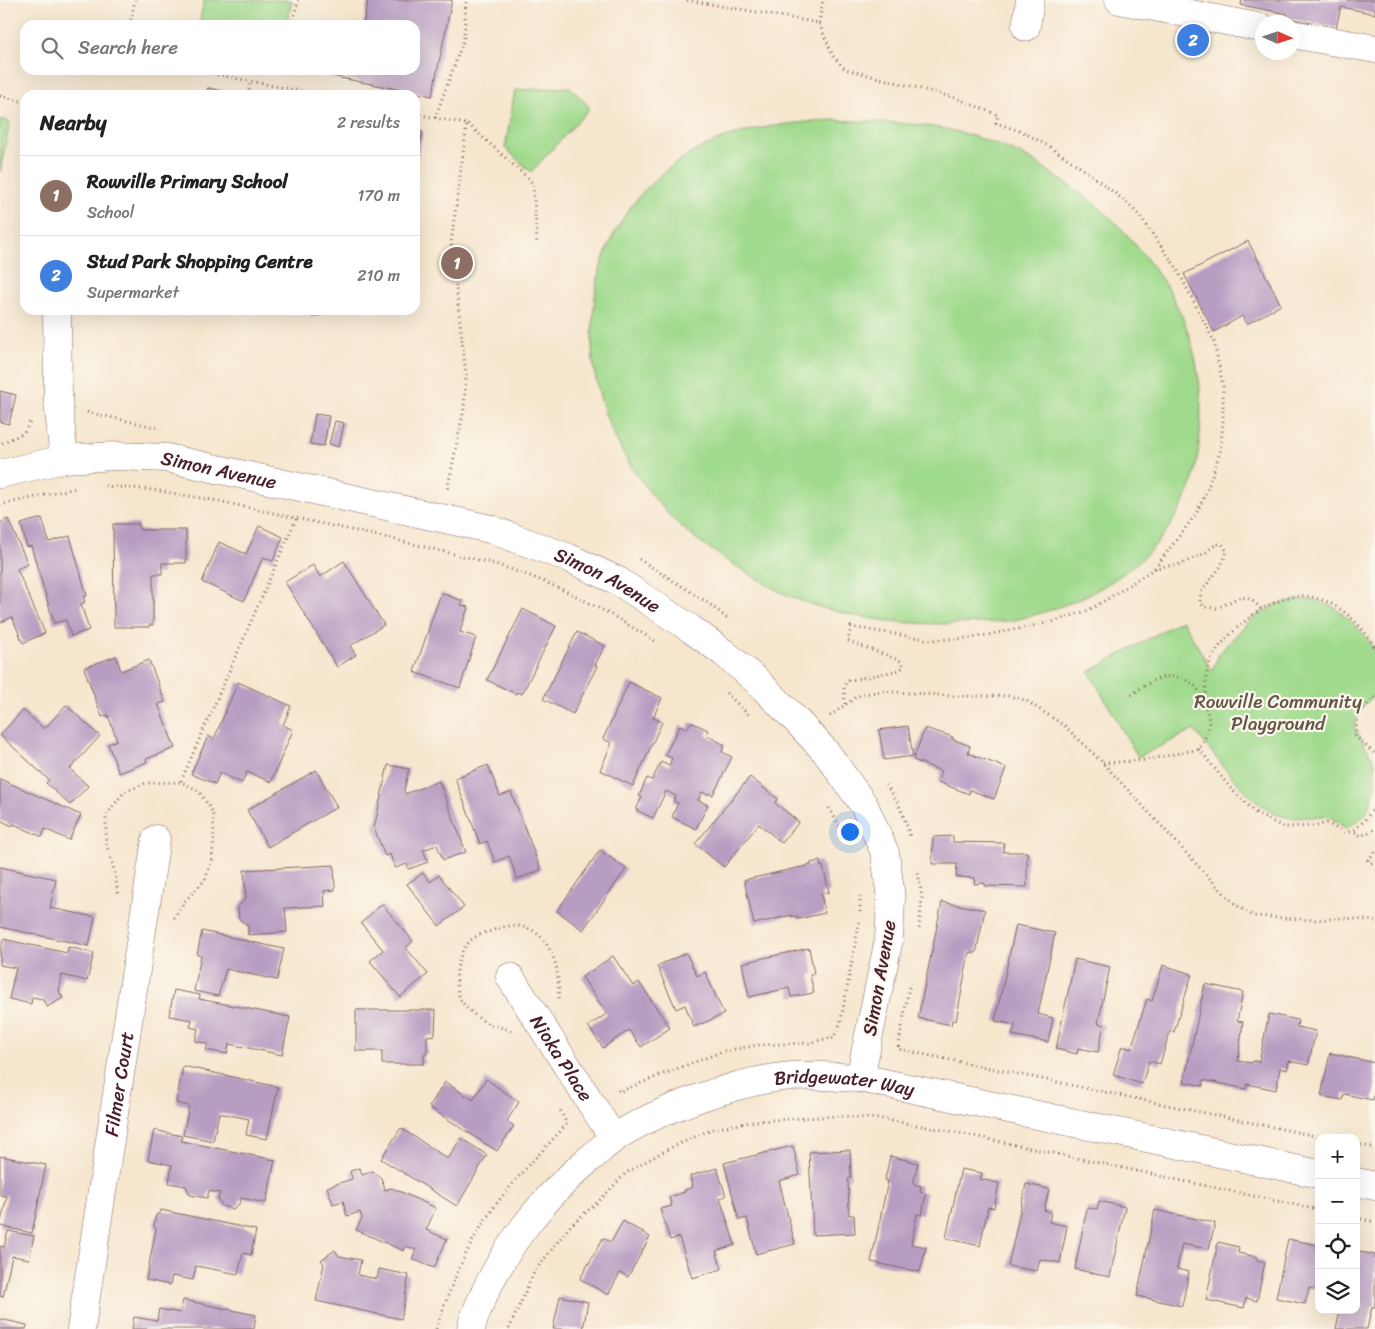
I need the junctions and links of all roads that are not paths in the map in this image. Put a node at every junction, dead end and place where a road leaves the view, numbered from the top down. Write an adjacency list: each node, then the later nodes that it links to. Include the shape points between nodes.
1 (1030, 0): 3 (street)
2 (1119, 0): 4 (street)
3 (1026, 27)
4 (1255, 27)
5 (1300, 36): 6 (street)
6 (1375, 50)
7 (56, 315): 8 (street, via 58,401)
8 (64, 459): 9 (street, Simon Avenue); 12 (street, Simon Avenue, via 167,458 490,529 569,558 618,581 724,653 756,680 826,752 864,805 885,853 891,899 889,938)
9 (0, 474)
10 (156, 839): 17 (street, Filmer Court)
11 (510, 977): 13 (street, Nioka Place)
12 (860, 1078): 13 (street, Bridgewater Way, via 792,1076 743,1085 653,1117); 14 (street, Bridgewater Way)
13 (614, 1139): 18 (street, Bridgewater Way, via 564,1181 524,1227 499,1263)
14 (1315, 1173)
15 (1360, 1183): 16 (street)
16 (1375, 1186)
17 (80, 1329)
18 (471, 1329)

